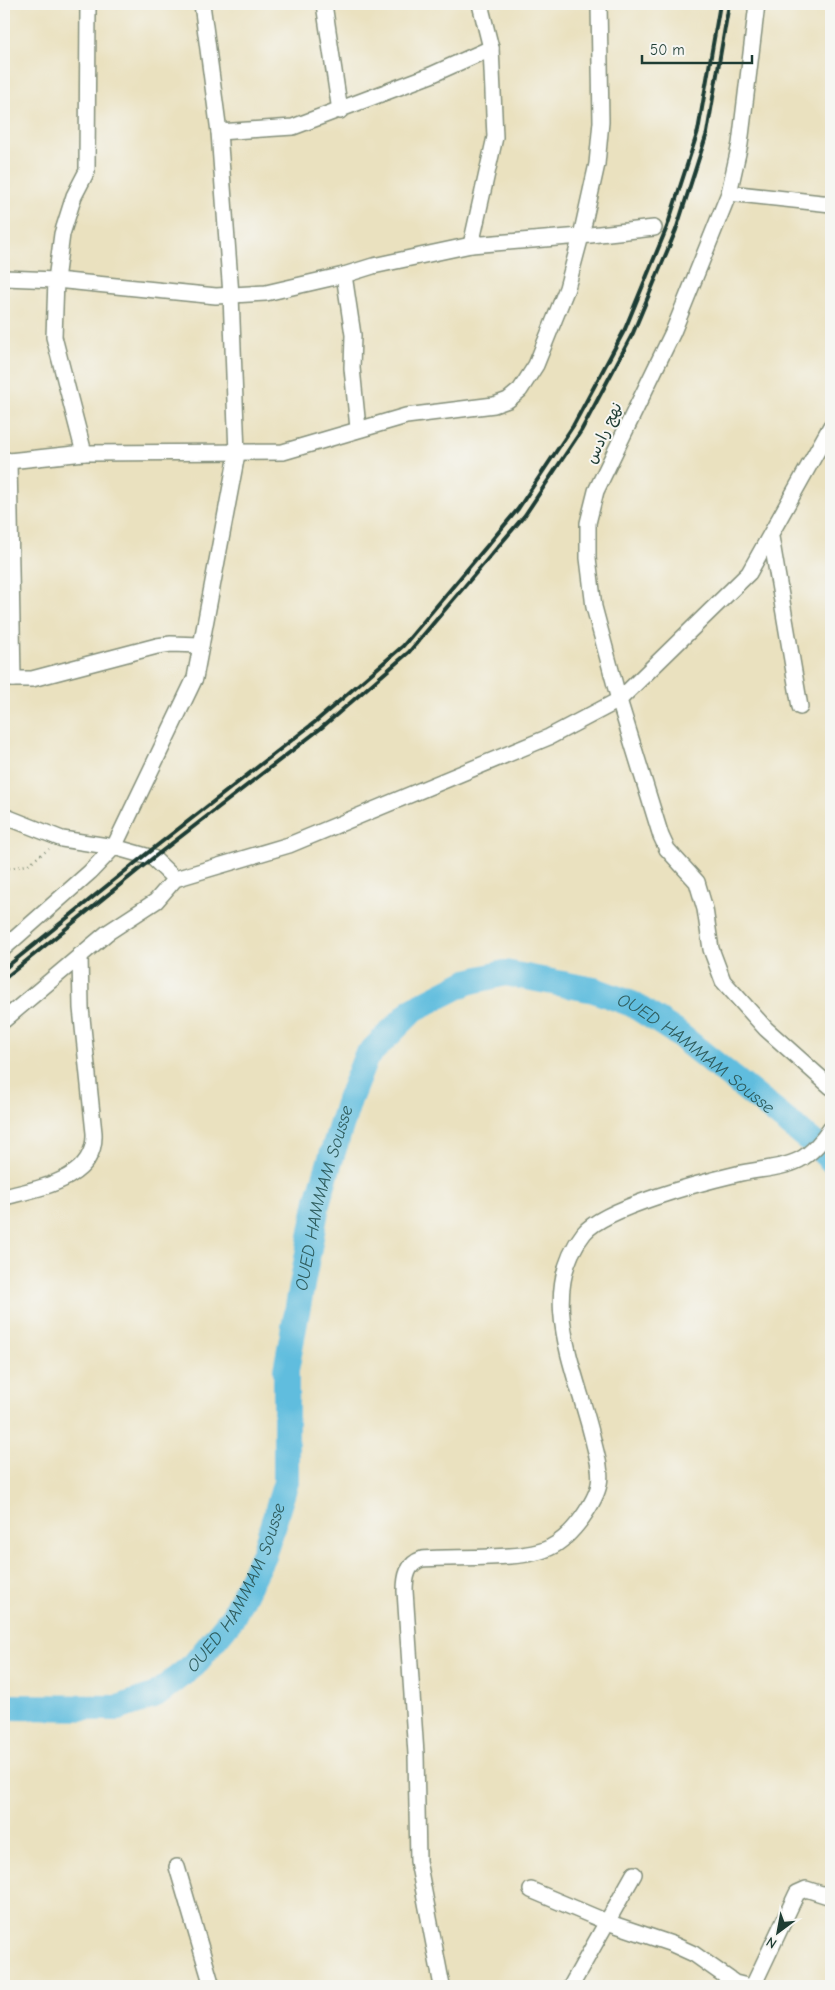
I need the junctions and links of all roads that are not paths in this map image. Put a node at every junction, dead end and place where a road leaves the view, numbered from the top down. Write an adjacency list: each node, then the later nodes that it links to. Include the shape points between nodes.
1 (88, 4): 17 (street, via 87,171 74,196 62,234)
2 (202, 4): 9 (street)
3 (324, 4): 8 (street)
4 (480, 4): 7 (street)
5 (599, 4): 13 (street, via 602,122 597,164)
6 (756, 4): 10 (street, نهج رادس, via 740,144)
7 (491, 48): 8 (street); 14 (street, via 495,136)
8 (340, 111): 9 (street, via 293,127)
9 (219, 132): 18 (street)
10 (729, 193): 11 (street); 27 (street, نهج رادس, via 673,332 596,491 588,523 594,608)
11 (831, 204)
12 (654, 228): 13 (street)
13 (581, 236): 14 (street); 20 (street, via 567,288 536,365 520,390 508,400 494,405 431,411)
14 (471, 245): 15 (street)
15 (344, 275): 18 (street, via 266,292); 20 (street, via 353,335 352,368)
16 (4, 278): 17 (street)
17 (56, 280): 18 (street); 21 (street, via 54,337)
18 (231, 295): 22 (street)
19 (831, 426): 24 (street)
20 (358, 428): 22 (street, via 283,452)
21 (84, 453): 22 (street); 23 (street)
22 (237, 454): 25 (street)
23 (6, 460): 26 (street)
24 (771, 537): 27 (street, via 749,573); 28 (street)
25 (201, 645): 26 (street, via 157,646 32,680); 30 (street, via 190,692)
26 (8, 679)
27 (619, 700): 31 (street, via 550,737 288,846); 35 (street, نهج رادس, via 663,842 697,882 711,949 723,981 766,1029)
28 (800, 707)
29 (4, 816): 30 (street, via 62,839)
30 (114, 847): 31 (street, via 153,858); 32 (street)
31 (175, 879): 33 (street, via 145,910 107,933)
32 (4, 948)
33 (80, 955): 34 (street); 37 (street, via 81,1008 94,1148 82,1167 68,1176)
34 (4, 1020)
35 (831, 1087)
36 (831, 1128): 44 (street, via 800,1160 735,1174 629,1206 595,1223 584,1234 566,1270 560,1310 599,1467 599,1483 592,1502 578,1524 549,1548 508,1555 422,1559 409,1569 405,1591 416,1754 418,1861)
37 (4, 1197)
38 (176, 1867): 43 (street)
39 (634, 1874): 42 (street)
40 (531, 1890): 42 (street)
41 (831, 1898): 47 (street, via 806,1889 797,1892)
42 (607, 1922): 45 (street); 46 (street, via 694,1954 735,1983)
43 (212, 1986)
44 (442, 1986)
45 (571, 1986)
46 (747, 1986)
47 (753, 1986)

